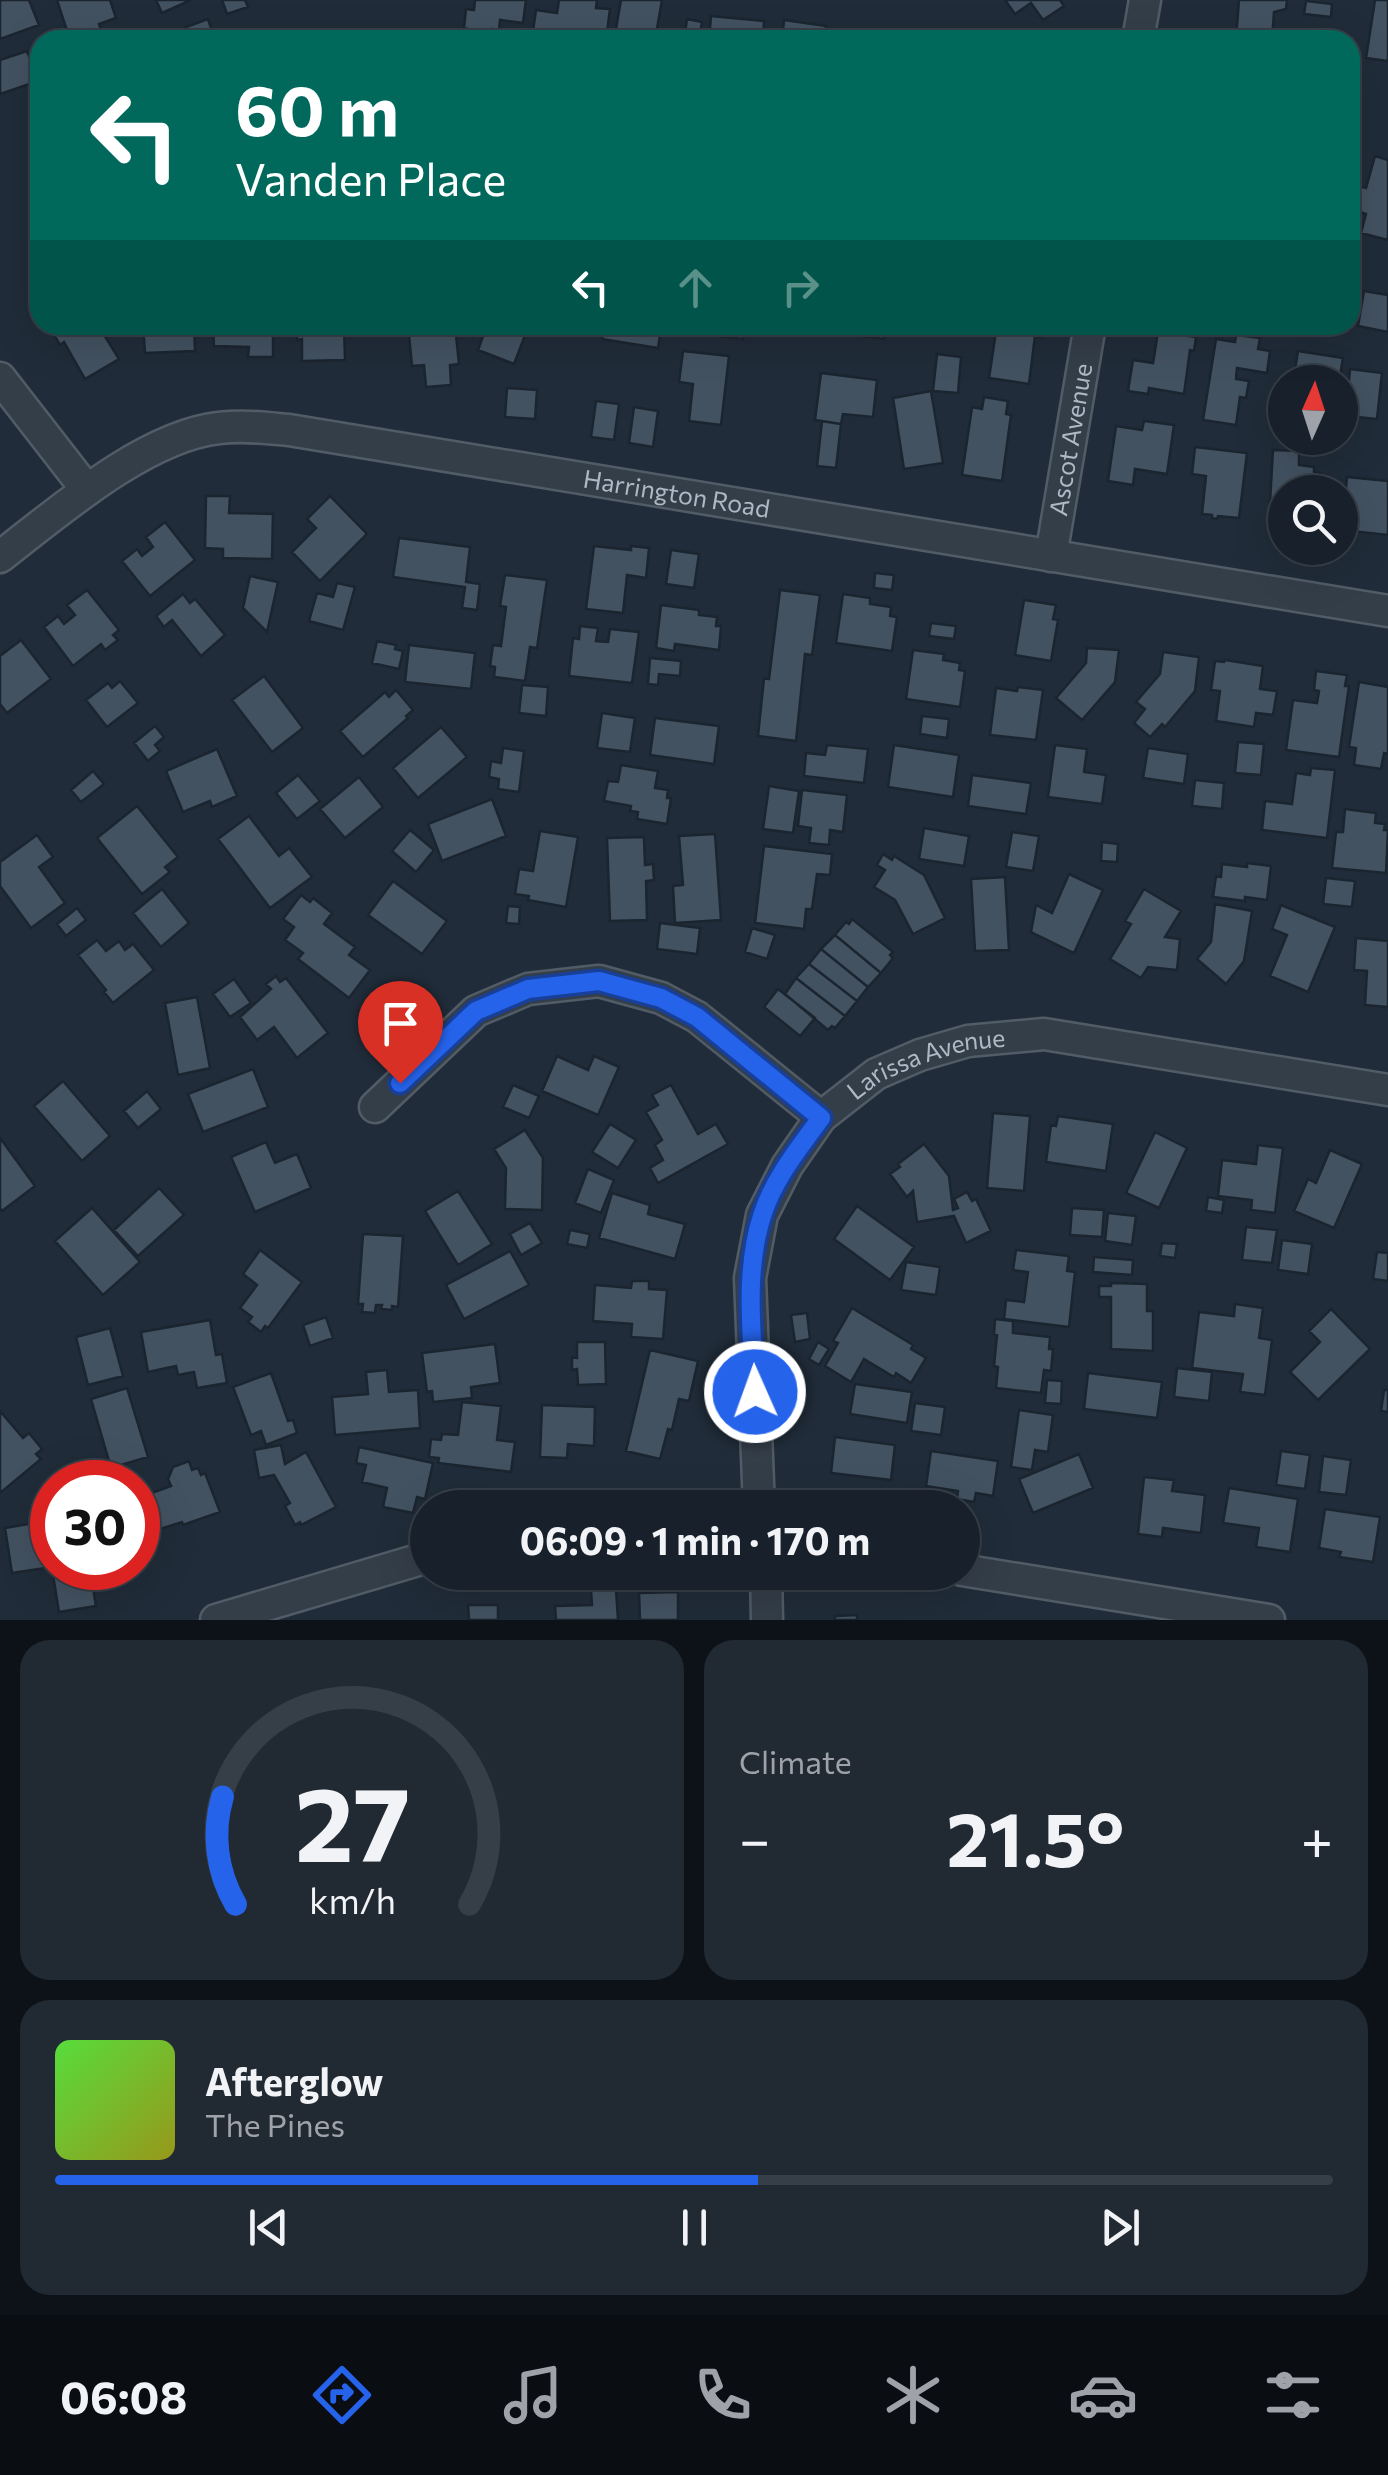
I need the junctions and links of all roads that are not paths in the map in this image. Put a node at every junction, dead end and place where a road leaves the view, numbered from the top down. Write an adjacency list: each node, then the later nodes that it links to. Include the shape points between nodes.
1 (1145, 0): 2 (street)
2 (1140, 30)
3 (1088, 335): 6 (street, Ascot Avenue)
4 (0, 378): 5 (street)
5 (87, 490): 6 (street, Harrington Road, via 161,444 216,428 254,427); 7 (street, Harrington Road)
6 (1051, 556): 8 (street, Harrington Road)
7 (0, 557)
8 (1388, 611)
9 (1388, 1090): 11 (street, Larissa Avenue, via 1044,1034 968,1040 920,1055 876,1074)
10 (376, 1107): 11 (street, via 476,1011 528,989 599,981 661,998 697,1017)
11 (821, 1118): 12 (street, Larissa Avenue, via 762,1216 750,1278)
12 (758, 1490)
13 (410, 1562): 16 (street)
14 (980, 1573): 18 (street)
15 (766, 1590): 17 (street)
16 (216, 1620)
17 (767, 1620)
18 (1269, 1620)

